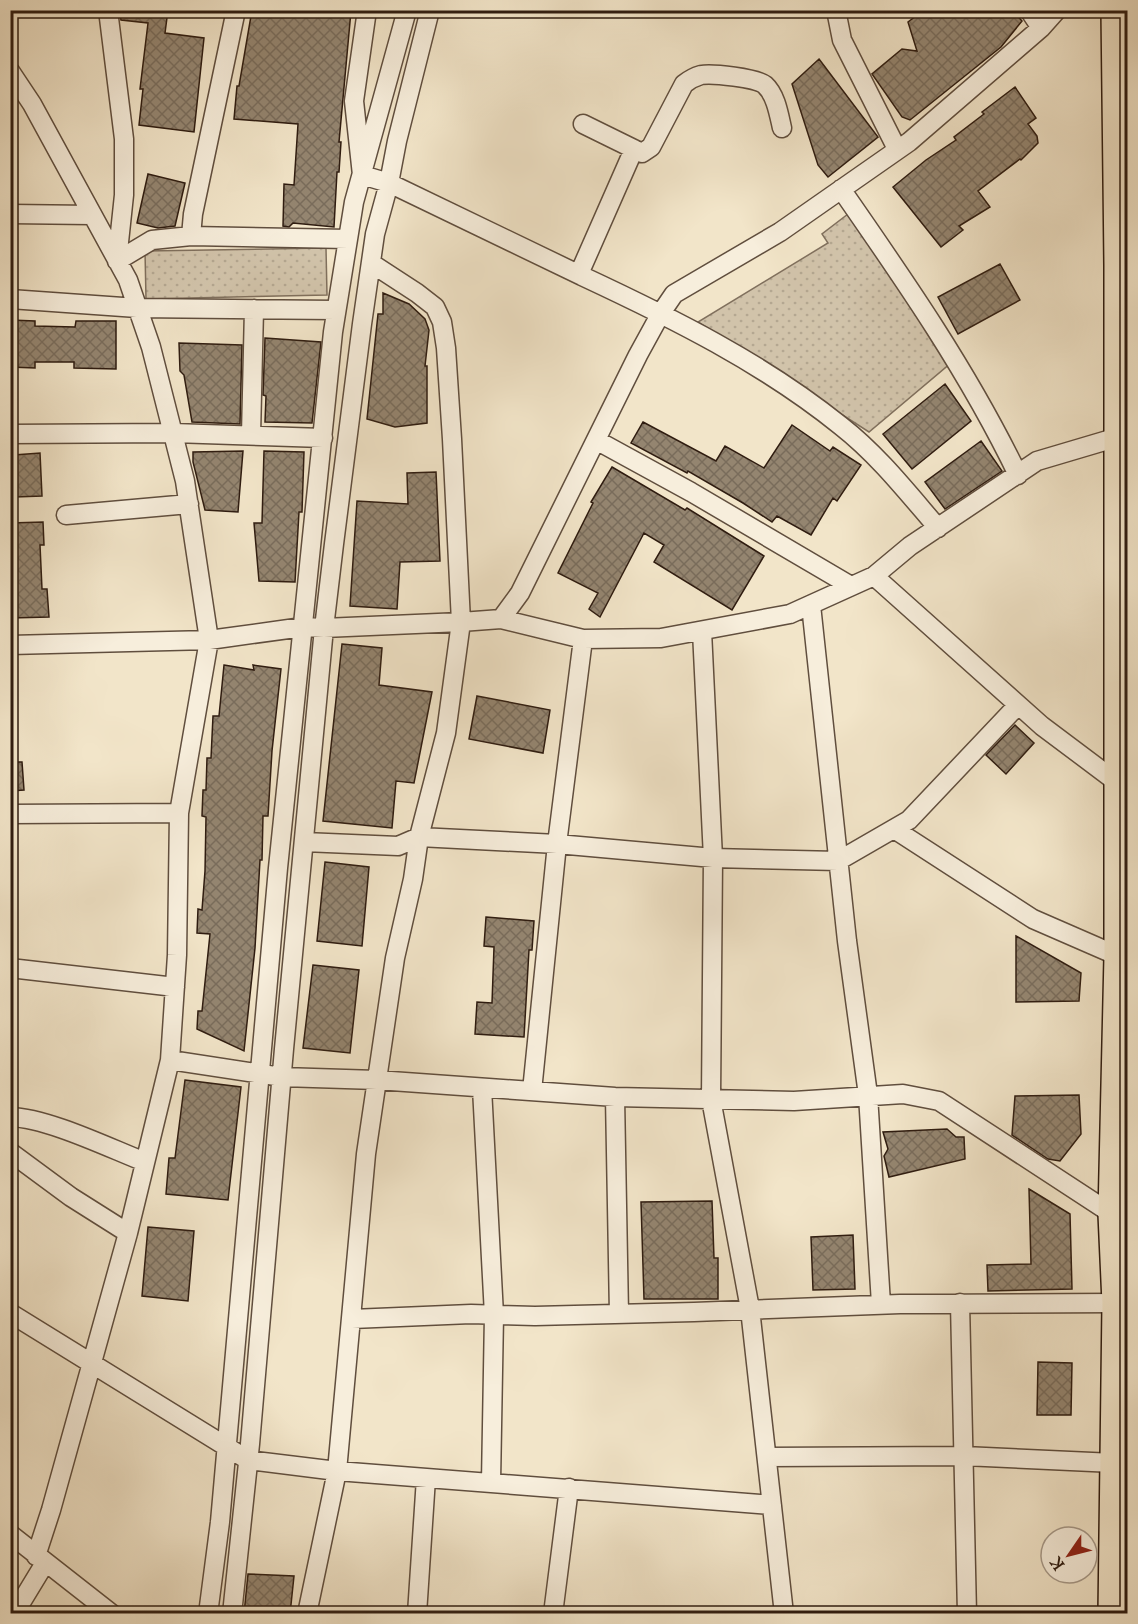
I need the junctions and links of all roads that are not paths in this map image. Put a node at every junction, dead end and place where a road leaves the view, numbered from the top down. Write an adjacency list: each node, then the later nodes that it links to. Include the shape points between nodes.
1 (108, 10): 23 (street, via 124,139 124,195)
2 (236, 10): 21 (street)
3 (367, 10): 16 (street, via 354,101)
4 (407, 10): 16 (street)
5 (430, 10): 17 (street)
6 (836, 10): 15 (street, via 842,40)
7 (1029, 10): 10 (street)
8 (1057, 10): 10 (street)
9 (1115, 10): 34 (highway)
10 (1041, 28): 15 (street)
11 (10, 70): 20 (street)
12 (583, 124): 14 (street)
13 (782, 128): 14 (street, via 770,92 763,84 705,74 684,84 651,147 642,153)
14 (634, 149): 25 (street)
15 (897, 149): 18 (street)
16 (362, 175): 17 (street); 22 (street)
17 (390, 183): 24 (street); 25 (street)
18 (842, 189): 30 (street, via 780,232 674,294); 37 (street, via 920,302 993,422)
19 (10, 214): 20 (street)
20 (92, 215): 23 (street)
21 (191, 236): 22 (street); 23 (street, via 152,240)
22 (348, 239): 29 (street)
23 (117, 261): 27 (street)
24 (371, 263): 45 (street, via 435,307 442,322); 47 (street)
25 (579, 274): 30 (street)
26 (10, 299): 27 (street)
27 (137, 308): 28 (street); 31 (street)
28 (254, 309): 29 (street); 33 (street)
29 (336, 310): 35 (street)
30 (661, 313): 36 (street); 40 (street, via 743,359 840,425 876,457)
31 (173, 433): 32 (street); 33 (street); 38 (street)
32 (10, 435)
33 (251, 435): 35 (street)
34 (1118, 437): 37 (street, via 1037,461); 53 (highway)
35 (323, 438): 46 (street)
36 (596, 440): 42 (street); 44 (street, via 520,593)
37 (1018, 475): 40 (street)
38 (189, 504): 39 (street); 50 (street)
39 (66, 515)
40 (938, 528): 41 (street)
41 (874, 576): 42 (street); 52 (street)
42 (851, 586): 43 (street)
43 (811, 605): 48 (street, via 790,614); 61 (street)
44 (501, 619): 45 (street); 49 (street)
45 (461, 622): 47 (street); 57 (street, via 446,733)
46 (303, 627): 47 (street); 50 (street); 66 (street)
47 (324, 628): 58 (street)
48 (702, 631): 49 (street, via 661,638); 60 (street)
49 (583, 639): 59 (street)
50 (209, 640): 51 (street); 54 (street)
51 (10, 645)
52 (1018, 705): 53 (street); 56 (street, via 909,820)
53 (1118, 783): 62 (highway)
54 (179, 813): 55 (street); 64 (street)
55 (10, 814)
56 (894, 829): 61 (street); 62 (street, via 1033,919)
57 (418, 837): 58 (street, via 398,846); 59 (street); 68 (street)
58 (304, 842): 67 (street)
59 (557, 844): 60 (street); 70 (street)
60 (713, 858): 61 (street); 73 (street)
61 (838, 861): 71 (street)
62 (1118, 956): 77 (highway)
63 (10, 968): 64 (street)
64 (175, 987): 65 (street)
65 (170, 1060): 66 (street); 76 (street)
66 (259, 1073): 67 (street); 88 (street)
67 (282, 1077): 68 (street); 91 (street)
68 (377, 1080): 69 (street); 86 (street, via 366,1154)
69 (482, 1088): 70 (street); 85 (street)
70 (532, 1091): 72 (street)
71 (868, 1095): 73 (street, via 794,1101); 77 (street, via 903,1094 939,1101); 81 (street)
72 (615, 1097): 73 (street); 84 (street)
73 (711, 1100): 82 (street)
74 (10, 1117): 76 (street, via 43,1124)
75 (10, 1152): 78 (street)
76 (145, 1162): 78 (street)
77 (1112, 1214): 80 (highway)
78 (128, 1233): 87 (street)
79 (960, 1303): 80 (street); 81 (street); 90 (street)
80 (1116, 1303): 92 (highway)
81 (881, 1304): 82 (street)
82 (750, 1309): 84 (street); 89 (street)
83 (10, 1313): 87 (street)
84 (619, 1314): 85 (street)
85 (494, 1315): 86 (street); 95 (street)
86 (352, 1319): 93 (street)
87 (92, 1364): 88 (street); 99 (street)
88 (227, 1449): 91 (street); 102 (street)
89 (766, 1456): 90 (street); 97 (street)
90 (964, 1456): 92 (street); 108 (street)
91 (248, 1461): 93 (street); 103 (street)
92 (1114, 1463): 109 (highway)
93 (337, 1471): 94 (street); 104 (street)
94 (426, 1478): 95 (street); 105 (street)
95 (491, 1482): 96 (street)
96 (569, 1488): 97 (street); 106 (street)
97 (772, 1505): 107 (street)
98 (10, 1534): 99 (street)
99 (41, 1559): 100 (street); 101 (street)
100 (14, 1614)
101 (112, 1614)
102 (208, 1614)
103 (232, 1614)
104 (307, 1614)
105 (417, 1614)
106 (553, 1614)
107 (784, 1614)
108 (967, 1614)
109 (1112, 1614)

